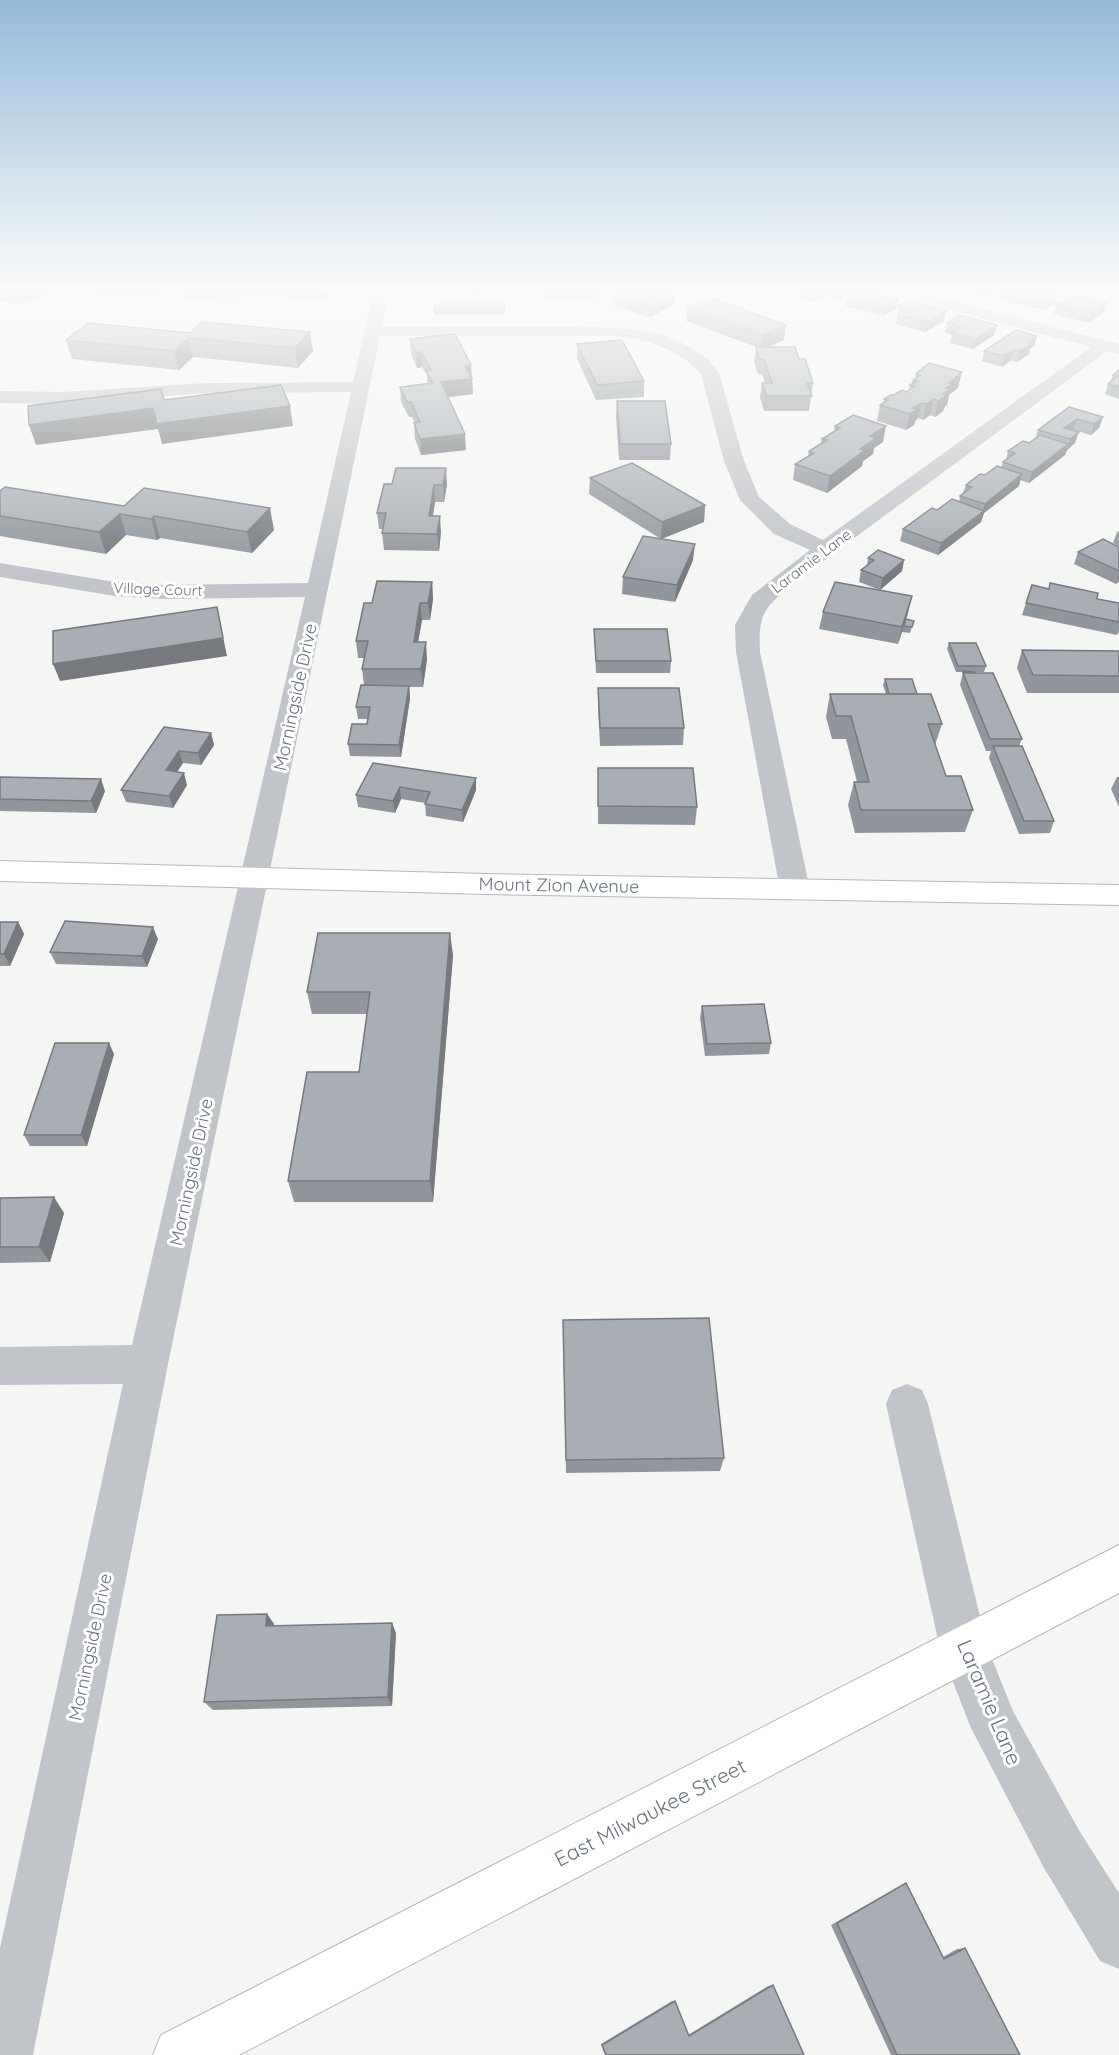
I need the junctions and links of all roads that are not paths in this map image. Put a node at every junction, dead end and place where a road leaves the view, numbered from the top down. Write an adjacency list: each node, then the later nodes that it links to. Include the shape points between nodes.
1 (714, 386): 5 (street, via 734,461 750,500 782,530)
2 (1056, 386): 5 (street, Laramie Lane)
3 (362, 387): 4 (street, via 207,388 63,398); 7 (street, Morningside Drive)
4 (0, 397)
5 (825, 549): 10 (street, Laramie Lane, via 760,600 747,625 748,652)
6 (0, 570): 7 (street, Village Court, via 115,589)
7 (318, 590): 9 (street, Morningside Drive)
8 (0, 871): 9 (main road, Mount Zion Avenue)
9 (255, 879): 10 (main road, Mount Zion Avenue); 12 (street, Morningside Drive)
10 (795, 890): 11 (main road, Mount Zion Avenue)
11 (1119, 895)
12 (148, 1364): 13 (street); 18 (street, Morningside Drive)
13 (0, 1366)
14 (907, 1404): 16 (street, Laramie Lane)
15 (1119, 1568): 16 (main road, East Milwaukee Street)
16 (964, 1649): 17 (street, Laramie Lane, via 996,1728 1062,1850); 19 (main road, East Milwaukee Street)
17 (1119, 1942)
18 (4, 2055)
19 (181, 2055)

